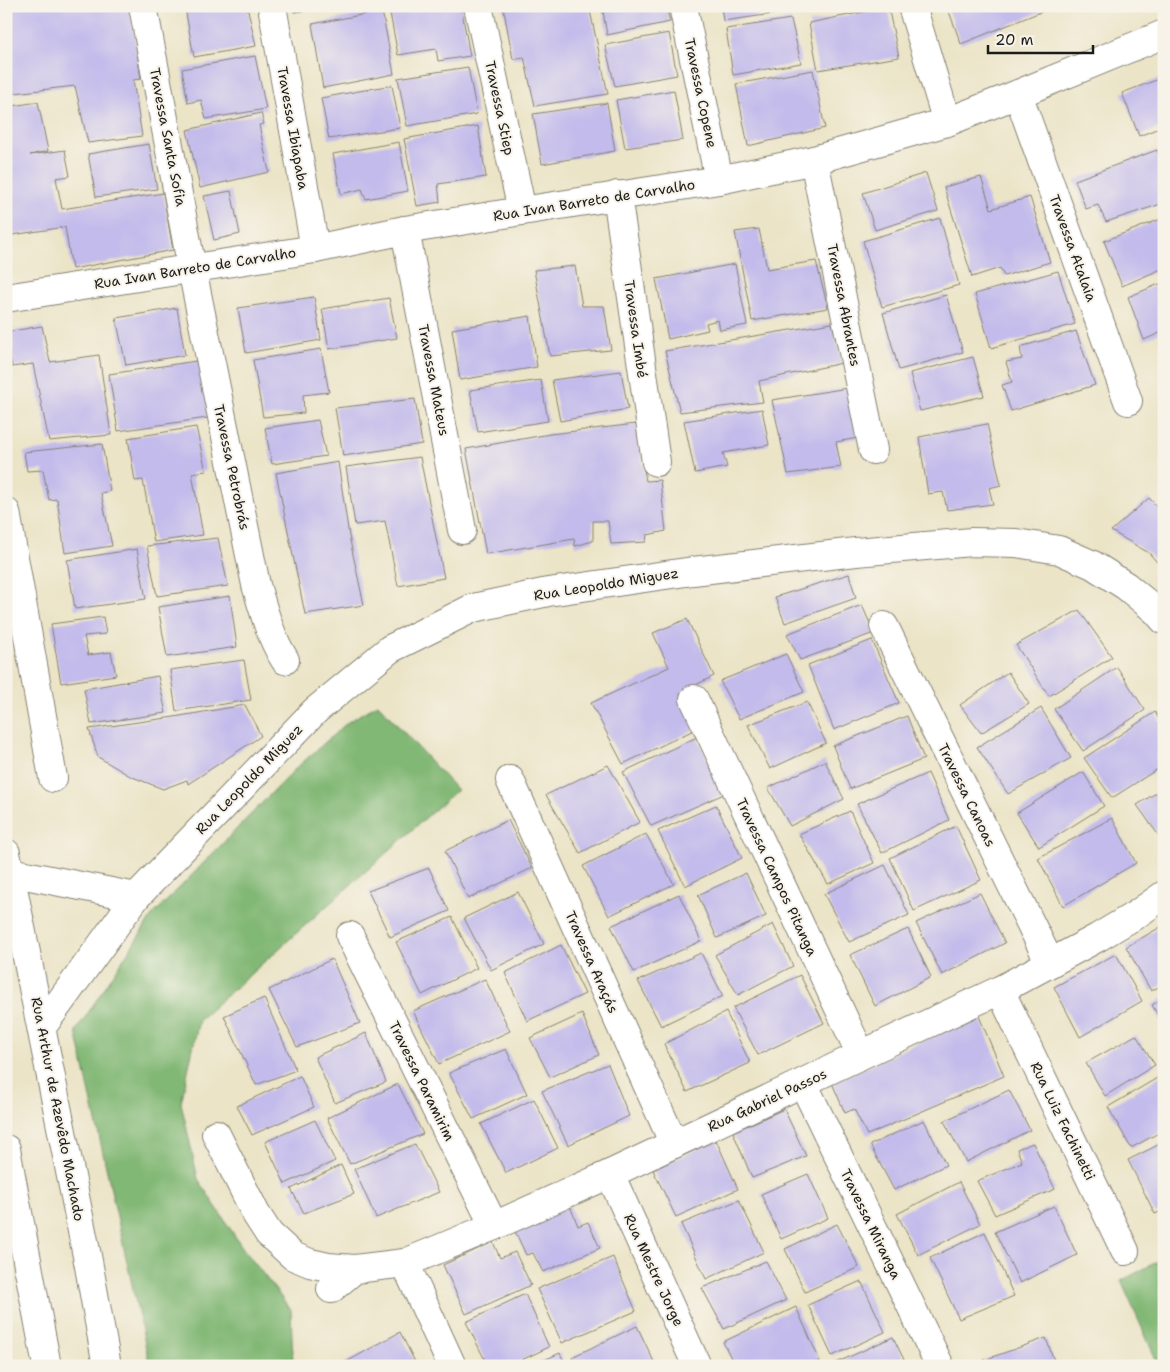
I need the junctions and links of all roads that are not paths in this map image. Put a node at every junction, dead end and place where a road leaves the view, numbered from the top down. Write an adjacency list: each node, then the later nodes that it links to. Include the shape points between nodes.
1 (143, 6): 15 (street, Travessa Santa Sofia)
2 (272, 6): 14 (street, Travessa Ibiapaba)
3 (478, 6): 12 (street, Travessa Stiep)
4 (683, 6): 10 (street, Travessa Copene)
5 (912, 6): 8 (street)
6 (1164, 34): 7 (street, Rua Ivan Barreto de Carvalho)
7 (1018, 94): 8 (street, Rua Ivan Barreto de Carvalho); 17 (street, Travessa Atalaia)
8 (947, 122): 9 (street, Rua Ivan Barreto de Carvalho)
9 (814, 160): 10 (street, Rua Ivan Barreto de Carvalho); 18 (street, Travessa Abrantes)
10 (719, 180): 11 (street, Rua Ivan Barreto de Carvalho)
11 (617, 196): 12 (street, Rua Ivan Barreto de Carvalho); 19 (street, Travessa Imbé)
12 (522, 211): 13 (street, Rua Ivan Barreto de Carvalho)
13 (406, 230): 14 (street, Rua Ivan Barreto de Carvalho); 21 (street, Travessa Mateus)
14 (315, 249): 15 (street, Rua Ivan Barreto de Carvalho)
15 (192, 269): 16 (street, Rua Ivan Barreto de Carvalho); 24 (street, Travessa Petrobrás, via 256,585 267,624)
16 (6, 298)
17 (1128, 401)
18 (873, 450)
19 (656, 462)
20 (6, 512): 26 (street)
21 (462, 530)
22 (1164, 620): 30 (street, Rua Leopoldo Miguez, via 1126,586 1093,565 1059,550 1016,543 972,542 693,571 548,592 473,608 390,649 315,711)
23 (884, 626): 32 (street, Travessa Canoas)
24 (285, 660)
25 (694, 699): 35 (street, Travessa Campos Pitanga)
26 (53, 778)
27 (510, 780): 38 (street, Travessa Araçás)
28 (8, 862): 30 (street); 34 (street, Rua Arthur de Azevêdo Machado)
29 (1164, 895): 32 (street, Rua Gabriel Passos, via 1097,938)
30 (136, 897): 34 (street, Rua Leopoldo Miguez)
31 (350, 936): 41 (street, Travessa Paramirim)
32 (1050, 963): 33 (street, Rua Gabriel Passos)
33 (1000, 990): 35 (street, Rua Gabriel Passos); 42 (street, Rua Luiz Fachinetti)
34 (42, 1027): 47 (street, Rua Arthur de Azevêdo Machado)
35 (861, 1055): 36 (street, Rua Gabriel Passos)
36 (802, 1083): 38 (street, Rua Gabriel Passos); 50 (street, Travessa Miranga)
37 (216, 1134): 44 (street, Rua Gabriel Passos, via 269,1234 293,1256 328,1267)
38 (674, 1144): 40 (street, Rua Gabriel Passos)
39 (6, 1149): 46 (street)
40 (610, 1174): 41 (street, Rua Gabriel Passos); 49 (street, Rua Mestre Jorge)
41 (494, 1226): 43 (street, Rua Gabriel Passos)
42 (1125, 1251)
43 (405, 1262): 44 (street, Rua Gabriel Passos); 48 (street)
44 (355, 1269): 45 (street)
45 (331, 1289)
46 (47, 1366)
47 (107, 1366)
48 (452, 1366)
49 (697, 1366)
50 (940, 1366)

